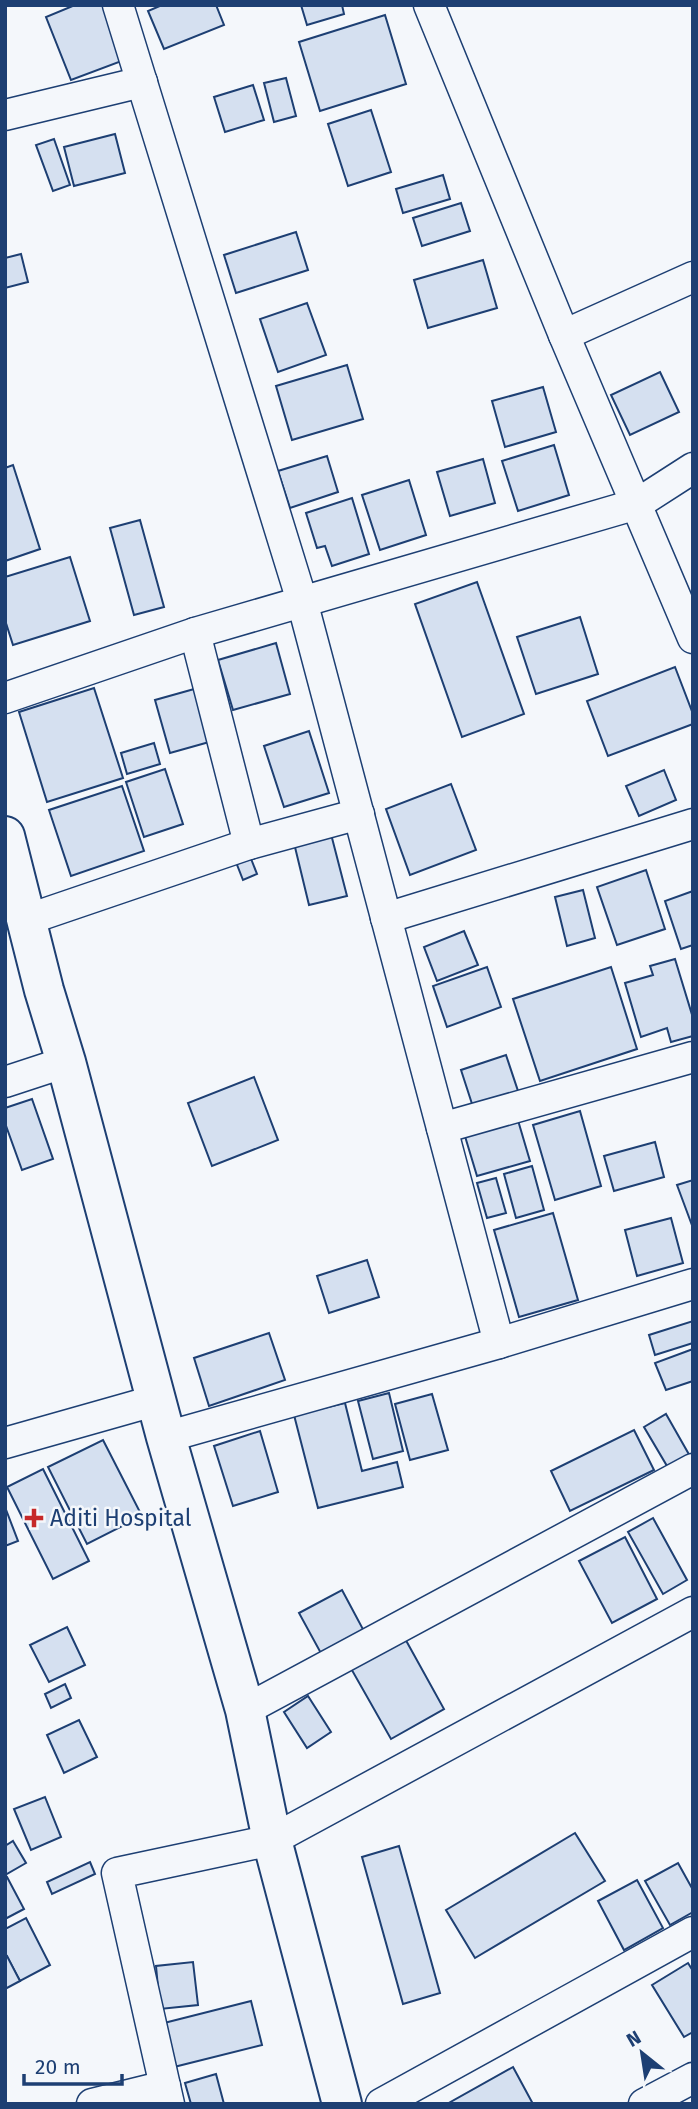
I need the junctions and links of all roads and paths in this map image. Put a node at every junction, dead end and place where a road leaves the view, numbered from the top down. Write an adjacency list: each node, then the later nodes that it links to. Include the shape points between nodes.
1 (118, 5): 3 (street)
2 (429, 5): 6 (street)
3 (142, 82): 4 (street); 9 (street)
4 (5, 115)
5 (693, 277): 6 (street)
6 (564, 335): 8 (street)
7 (693, 468): 8 (street)
8 (637, 503): 9 (street); 11 (street)
9 (302, 601): 10 (street); 13 (street)
10 (195, 633): 12 (street); 16 (street)
11 (693, 638)
12 (5, 698)
13 (359, 814): 16 (street); 17 (street)
14 (693, 824): 17 (street)
15 (5, 836): 18 (main road)
16 (249, 844): 18 (street)
17 (387, 918): 22 (street)
18 (26, 920): 20 (main road)
19 (693, 1057): 22 (street)
20 (65, 1062): 21 (street); 25 (main road)
21 (5, 1082)
22 (442, 1128): 24 (street)
23 (693, 1284): 24 (street)
24 (499, 1343): 26 (street)
25 (157, 1399): 26 (main road); 27 (street)
26 (166, 1437): 30 (main road)
27 (5, 1443)
28 (693, 1469): 30 (street)
29 (690, 1619): 31 (street)
30 (245, 1710): 31 (main road)
31 (271, 1840): 34 (street, via 117,1873); 36 (main road)
32 (693, 1932): 37 (street)
33 (693, 2078): 38 (street)
34 (167, 2095): 35 (street)
35 (92, 2104)
36 (342, 2104)
37 (381, 2104)
38 (644, 2104)

